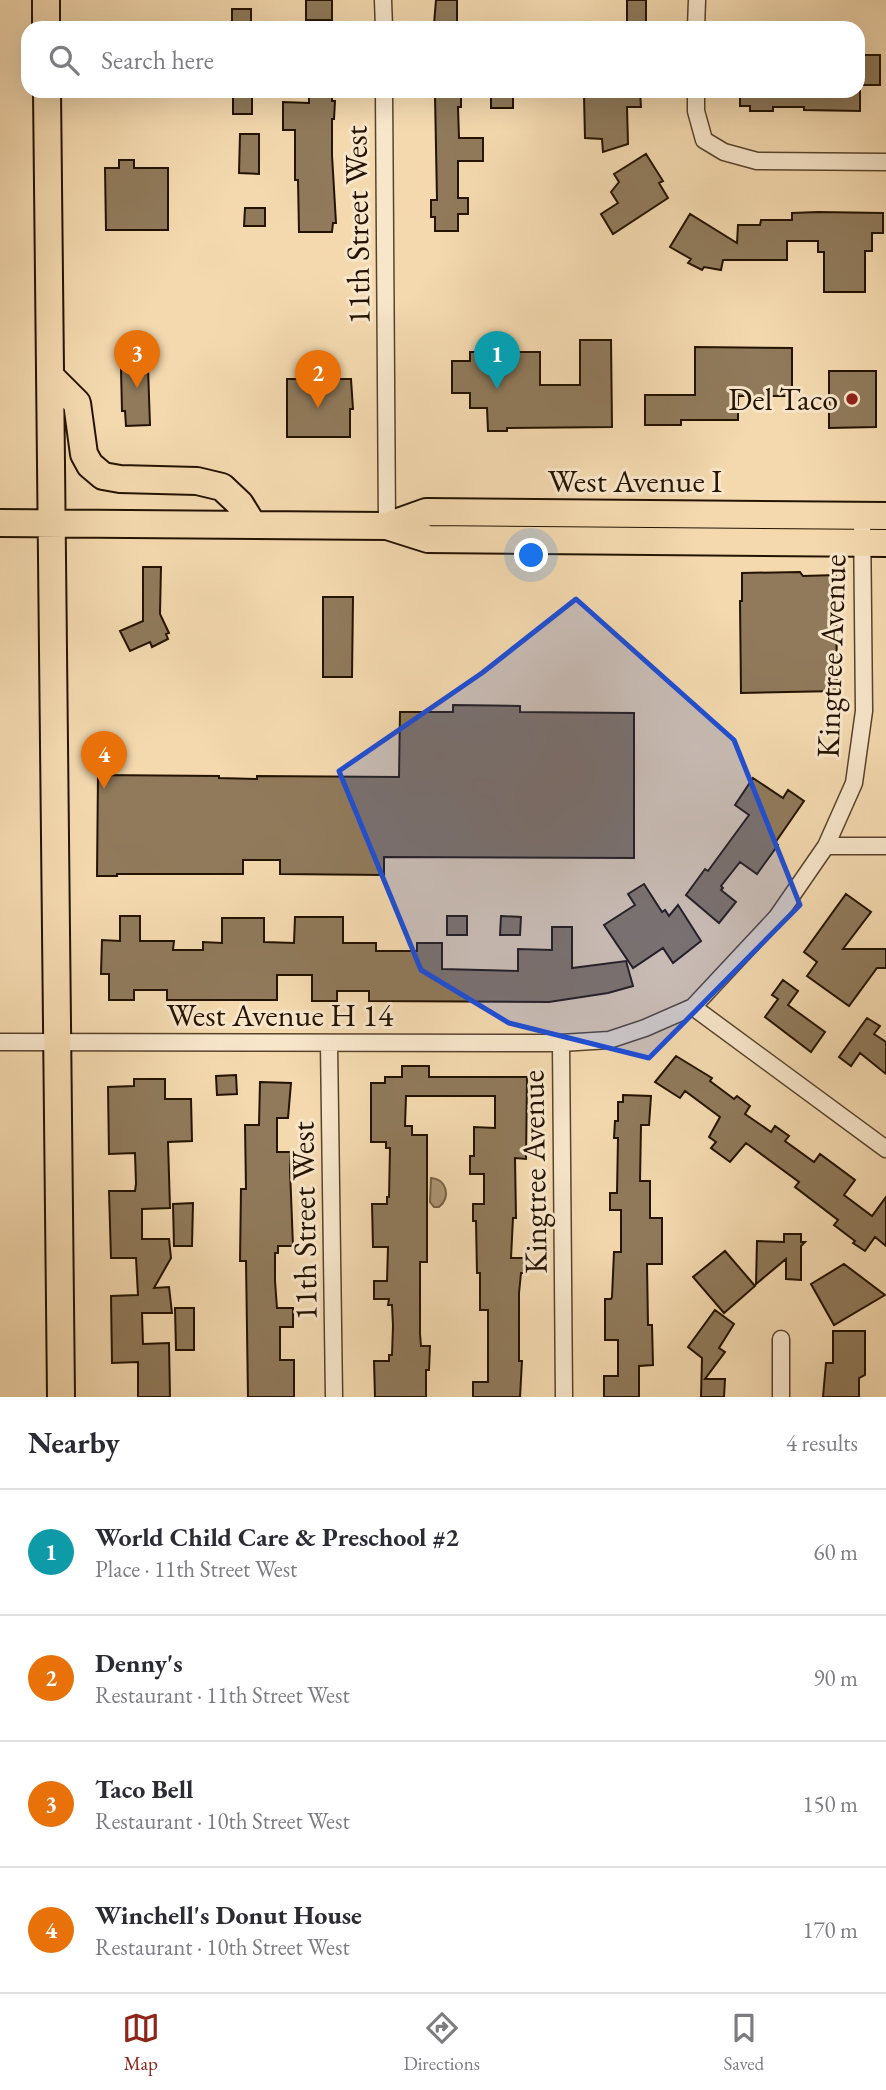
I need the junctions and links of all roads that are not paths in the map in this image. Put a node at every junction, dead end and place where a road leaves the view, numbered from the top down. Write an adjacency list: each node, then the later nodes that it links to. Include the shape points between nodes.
1 (46, 0): 4 (main road)
2 (383, 0): 5 (street)
3 (696, 0): 6 (street)
4 (46, 21)
5 (384, 21)
6 (696, 21)
7 (47, 98): 11 (main road)
8 (384, 98): 17 (street, 11th Street West)
9 (696, 98): 10 (street, via 704,140 724,152 757,161)
10 (886, 162)
11 (50, 376): 15 (main road); 16 (main road, via 77,403 84,454 103,475 222,487 240,504)
12 (630, 514): 13 (main road, West Avenue I); 17 (main road, West Avenue I, via 426,512); 18 (main road, via 615,526 548,526)
13 (874, 516): 19 (street, Kingtree Avenue)
14 (0, 523): 15 (main road, West Avenue I)
15 (51, 523): 16 (main road, West Avenue I); 24 (main road)
16 (253, 526): 17 (main road, West Avenue I)
17 (387, 526): 18 (main road, West Avenue I, via 428,539)
18 (509, 540): 19 (main road, West Avenue I)
19 (874, 543): 20 (street, Kingtree Avenue, via 864,711 854,783)
20 (826, 846): 21 (street); 22 (street, Kingtree Avenue, via 777,917)
21 (886, 846)
22 (693, 1007): 25 (street, Kingtree Avenue, via 608,1040); 27 (street)
23 (0, 1042): 24 (street, West Avenue H 14)
24 (57, 1042): 26 (street, West Avenue H 14); 29 (main road)
25 (561, 1043): 26 (street, West Avenue H 14); 31 (street, Kingtree Avenue)
26 (329, 1044): 30 (street, 11th Street West)
27 (886, 1149)
28 (781, 1339): 32 (street)
29 (61, 1397)
30 (334, 1397)
31 (564, 1397)
32 (781, 1397)

